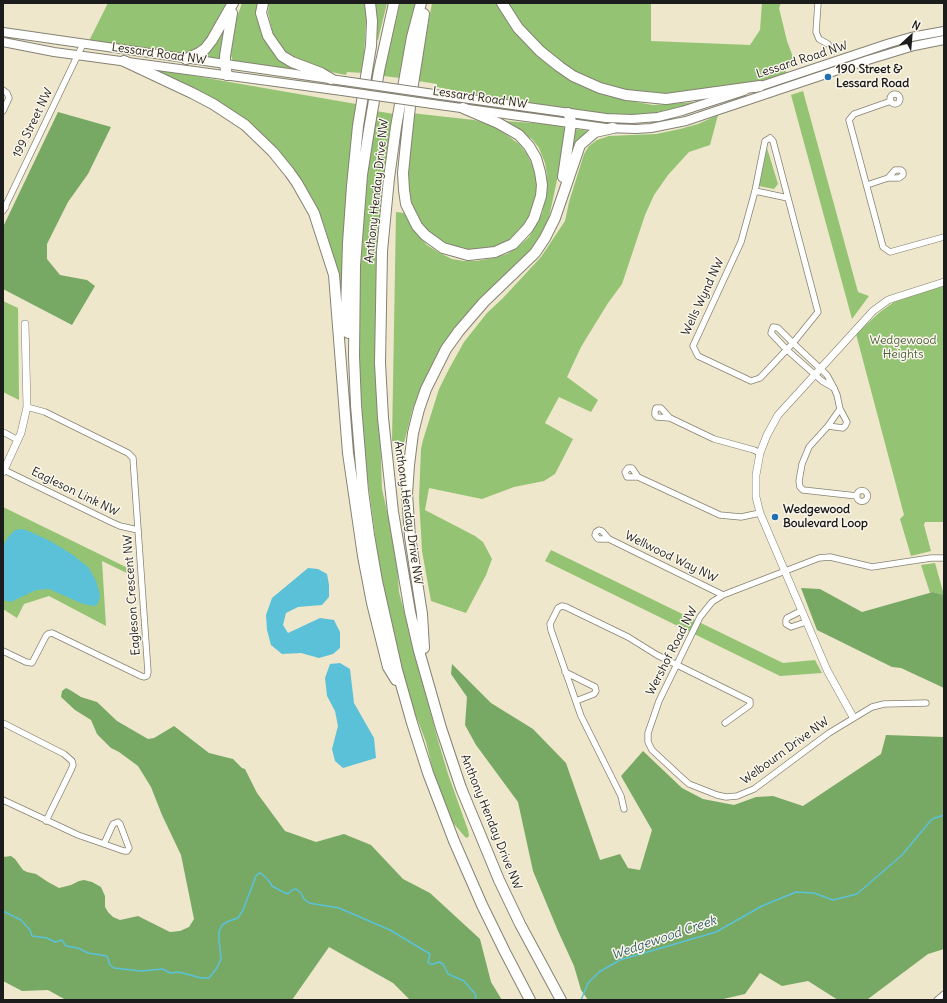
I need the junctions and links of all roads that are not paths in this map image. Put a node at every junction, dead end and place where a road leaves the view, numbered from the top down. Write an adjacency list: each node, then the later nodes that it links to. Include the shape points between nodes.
1 (234, 3): 16 (highway, via 205,49); 18 (highway, via 228,29)
2 (263, 3): 20 (highway, via 262,13 268,36 282,56)
3 (370, 3): 43 (highway, via 371,46 358,126 348,243 349,363)
4 (394, 3): 43 (highway, Anthony Henday Drive NW, via 375,91 360,204 354,308)
5 (421, 3): 65 (highway, Anthony Henday Drive NW, via 405,76 389,178 382,251 380,362 382,418 393,512 410,612)
6 (427, 3): 24 (highway, via 415,67 406,143 403,173 406,204 417,226 443,248 468,255 495,252 513,244 531,223 541,196 540,172 529,146 519,136 498,122)
7 (502, 3): 21 (highway, via 518,28 540,51 567,72 600,88 626,95 666,99)
8 (818, 3): 14 (street, via 816,32 819,39)
9 (944, 31): 21 (main road, Lessard Road NW, via 890,43)
10 (3, 32): 13 (main road, Lessard Road NW)
11 (944, 40): 28 (main road, Lessard Road NW, via 868,60 676,123 651,128)
12 (3, 42): 15 (main road, Lessard Road NW)
13 (83, 44): 15 (street, 199 Street NW); 16 (main road, Lessard Road NW)
14 (828, 44)
15 (78, 55): 17 (main road, Lessard Road NW); 34 (street, 199 Street NW)
16 (186, 59): 18 (main road, Lessard Road NW)
17 (124, 62): 19 (main road, Lessard Road NW); 66 (highway, via 192,92 245,125 273,152 298,183 314,213 334,276 348,453 363,556 388,667)
18 (225, 65): 19 (highway); 20 (main road, Lessard Road NW)
19 (227, 75): 24 (main road, Lessard Road NW, bridge)
20 (331, 80): 26 (main road, Lessard Road NW, bridge)
21 (760, 86): 26 (main road, Lessard Road NW, via 682,111 647,118 612,118)
22 (3, 90): 25 (street, via 9,98)
23 (891, 101): 30 (street, via 854,114 849,120)
24 (463, 108): 27 (main road, Lessard Road NW)
25 (3, 111)
26 (568, 113): 27 (highway)
27 (571, 123): 28 (main road, Lessard Road NW); 33 (highway)
28 (614, 128): 33 (highway, via 595,132 580,145)
29 (888, 178): 30 (street)
30 (867, 185): 35 (street, via 883,246 890,252)
31 (755, 191): 32 (street); 32 (street, Wells Wynd NW, via 765,141 770,138 773,140); 39 (street, Wells Wynd NW, via 741,242 693,346 698,356 751,381 760,378)
32 (788, 198): 38 (street, Wells Wynd NW, via 818,312)
33 (559, 207): 65 (highway, via 552,228 535,253 477,310 446,349 419,409 408,465 407,494 410,537 422,614)
34 (4, 208)
35 (944, 237)
36 (944, 282): 40 (street, via 880,305)
37 (25, 324): 44 (street)
38 (793, 343): 39 (street, Wells Wynd NW); 39 (street, via 778,328 773,327 771,333); 40 (street)
39 (786, 349): 41 (street)
40 (821, 369): 41 (street); 42 (street)
41 (815, 375): 42 (street); 50 (street, via 778,415)
42 (834, 388): 45 (street)
43 (356, 405): 66 (highway, Anthony Henday Drive NW, via 369,535 386,625)
44 (27, 407): 49 (street); 55 (street, Eagleson Crescent NW, via 45,412 132,455 135,467)
45 (840, 409): 47 (street); 47 (street, via 847,422 845,426)
46 (670, 418): 50 (street, via 714,439)
47 (828, 426): 53 (street, via 809,447 802,464 800,487 803,490)
48 (3, 432): 49 (street)
49 (18, 440): 51 (street)
50 (760, 453): 54 (street, via 756,497)
51 (3, 471): 55 (street, Eagleson Link NW, via 111,522)
52 (638, 477): 54 (street, via 720,515 740,517)
53 (857, 496)
54 (760, 513): 58 (street)
55 (138, 530): 62 (street, Eagleson Crescent NW, via 147,676 141,676 52,633 46,636 32,663)
56 (609, 539): 59 (street, Wellwood Way NW)
57 (944, 558): 58 (street, Wershof Road NW, via 872,567 830,557 819,558)
58 (784, 571): 59 (street, Wershof Road NW); 60 (street)
59 (722, 594): 63 (street, Wershof Road NW, via 702,613)
60 (801, 611): 61 (street); 61 (street, via 787,618 786,624 791,627)
61 (806, 622): 69 (street, via 827,670)
62 (3, 651)
63 (676, 665): 64 (street, via 628,637 562,606 557,610 550,626); 71 (street, via 750,701 750,705); 72 (street, Wershof Road NW, via 659,701 648,733)
64 (565, 672): 67 (street); 67 (street, via 595,687 594,694)
65 (425, 674): 79 (highway, Anthony Henday Drive NW, via 461,788 499,880)
66 (403, 692): 78 (highway, Anthony Henday Drive NW, via 428,773 454,841 482,905)
67 (576, 701): 74 (street, via 621,796)
68 (926, 702): 69 (street, Welbourn Drive NW, via 880,704)
69 (853, 717): 72 (street, Welbourn Drive NW, via 754,790 737,796 716,795 690,784 652,750)
70 (3, 723): 75 (street, via 64,754 72,761 72,770)
71 (725, 723)
72 (648, 742)
73 (3, 800): 75 (street)
74 (624, 809)
75 (46, 821): 76 (street)
76 (104, 844): 76 (street, via 127,851 129,848 118,822 113,824)
77 (944, 994): 80 (street)
78 (530, 1000)
79 (561, 1000)
80 (937, 1000)

